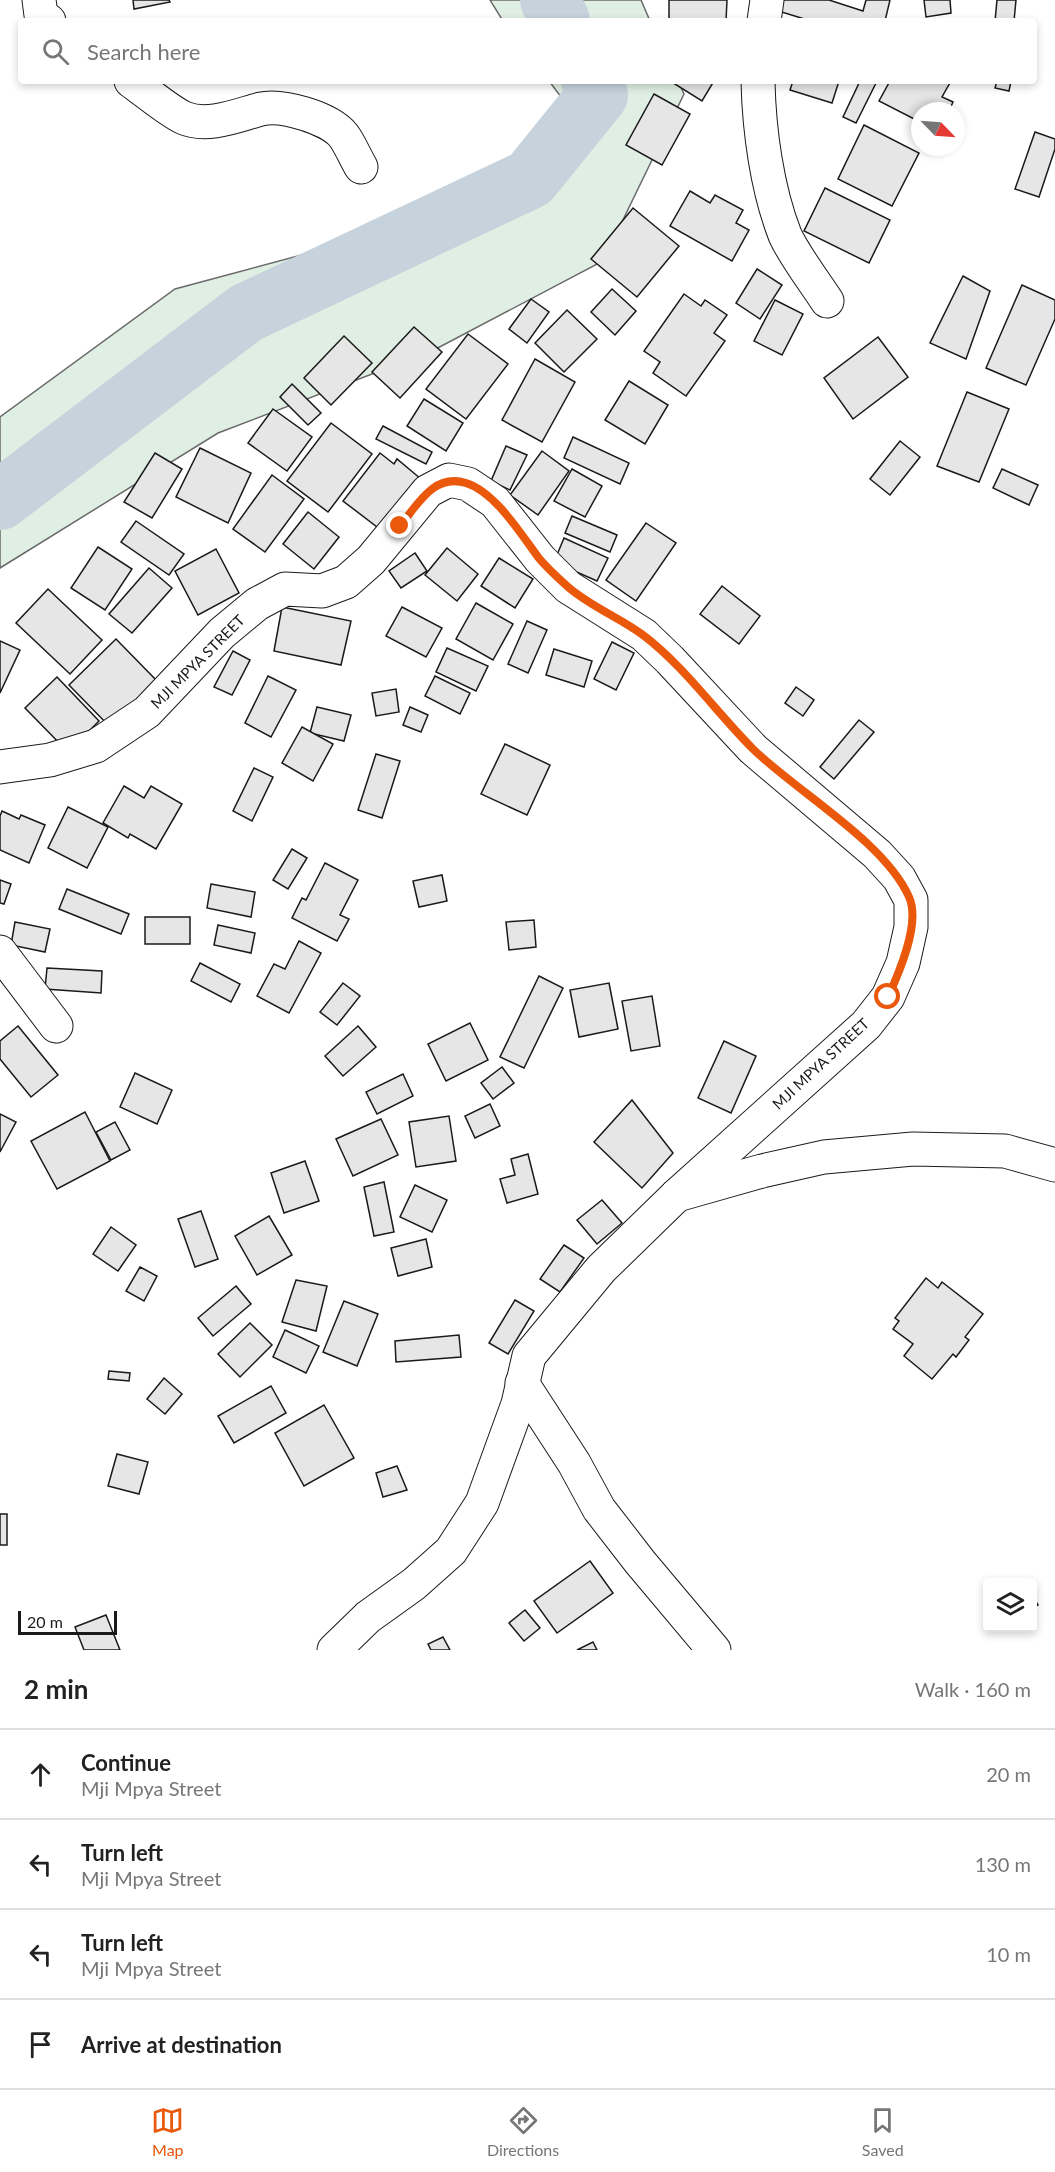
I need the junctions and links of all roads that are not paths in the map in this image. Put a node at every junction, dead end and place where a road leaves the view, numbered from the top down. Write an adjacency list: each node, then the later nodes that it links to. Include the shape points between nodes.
1 (39, 0): 3 (street)
2 (767, 0): 4 (street)
3 (45, 18)
4 (764, 18)
5 (134, 84): 7 (street, via 185,118 211,121 265,108 309,116 330,124 342,134)
6 (758, 84): 8 (street, via 759,116 772,189 786,236)
7 (361, 167)
8 (827, 301)
9 (0, 767): 13 (street, MJI MPYA STREET, via 50,760 96,746 147,712 222,633 257,604 285,589 322,591 346,582 371,560 428,491 449,480 468,484 495,502 568,587 644,635 753,749 877,854 899,878 911,900 911,927 903,963 888,997 866,1025)
10 (0, 952): 11 (street)
11 (56, 1026)
12 (1055, 1165): 13 (street, via 1005,1151 914,1149 824,1157)
13 (676, 1196): 14 (street, MJI MPYA STREET, via 602,1269 529,1356)
14 (522, 1383): 15 (street, MJI MPYA STREET, via 483,1503 451,1551 368,1617); 16 (street, via 599,1509)
15 (334, 1650)
16 (714, 1650)

